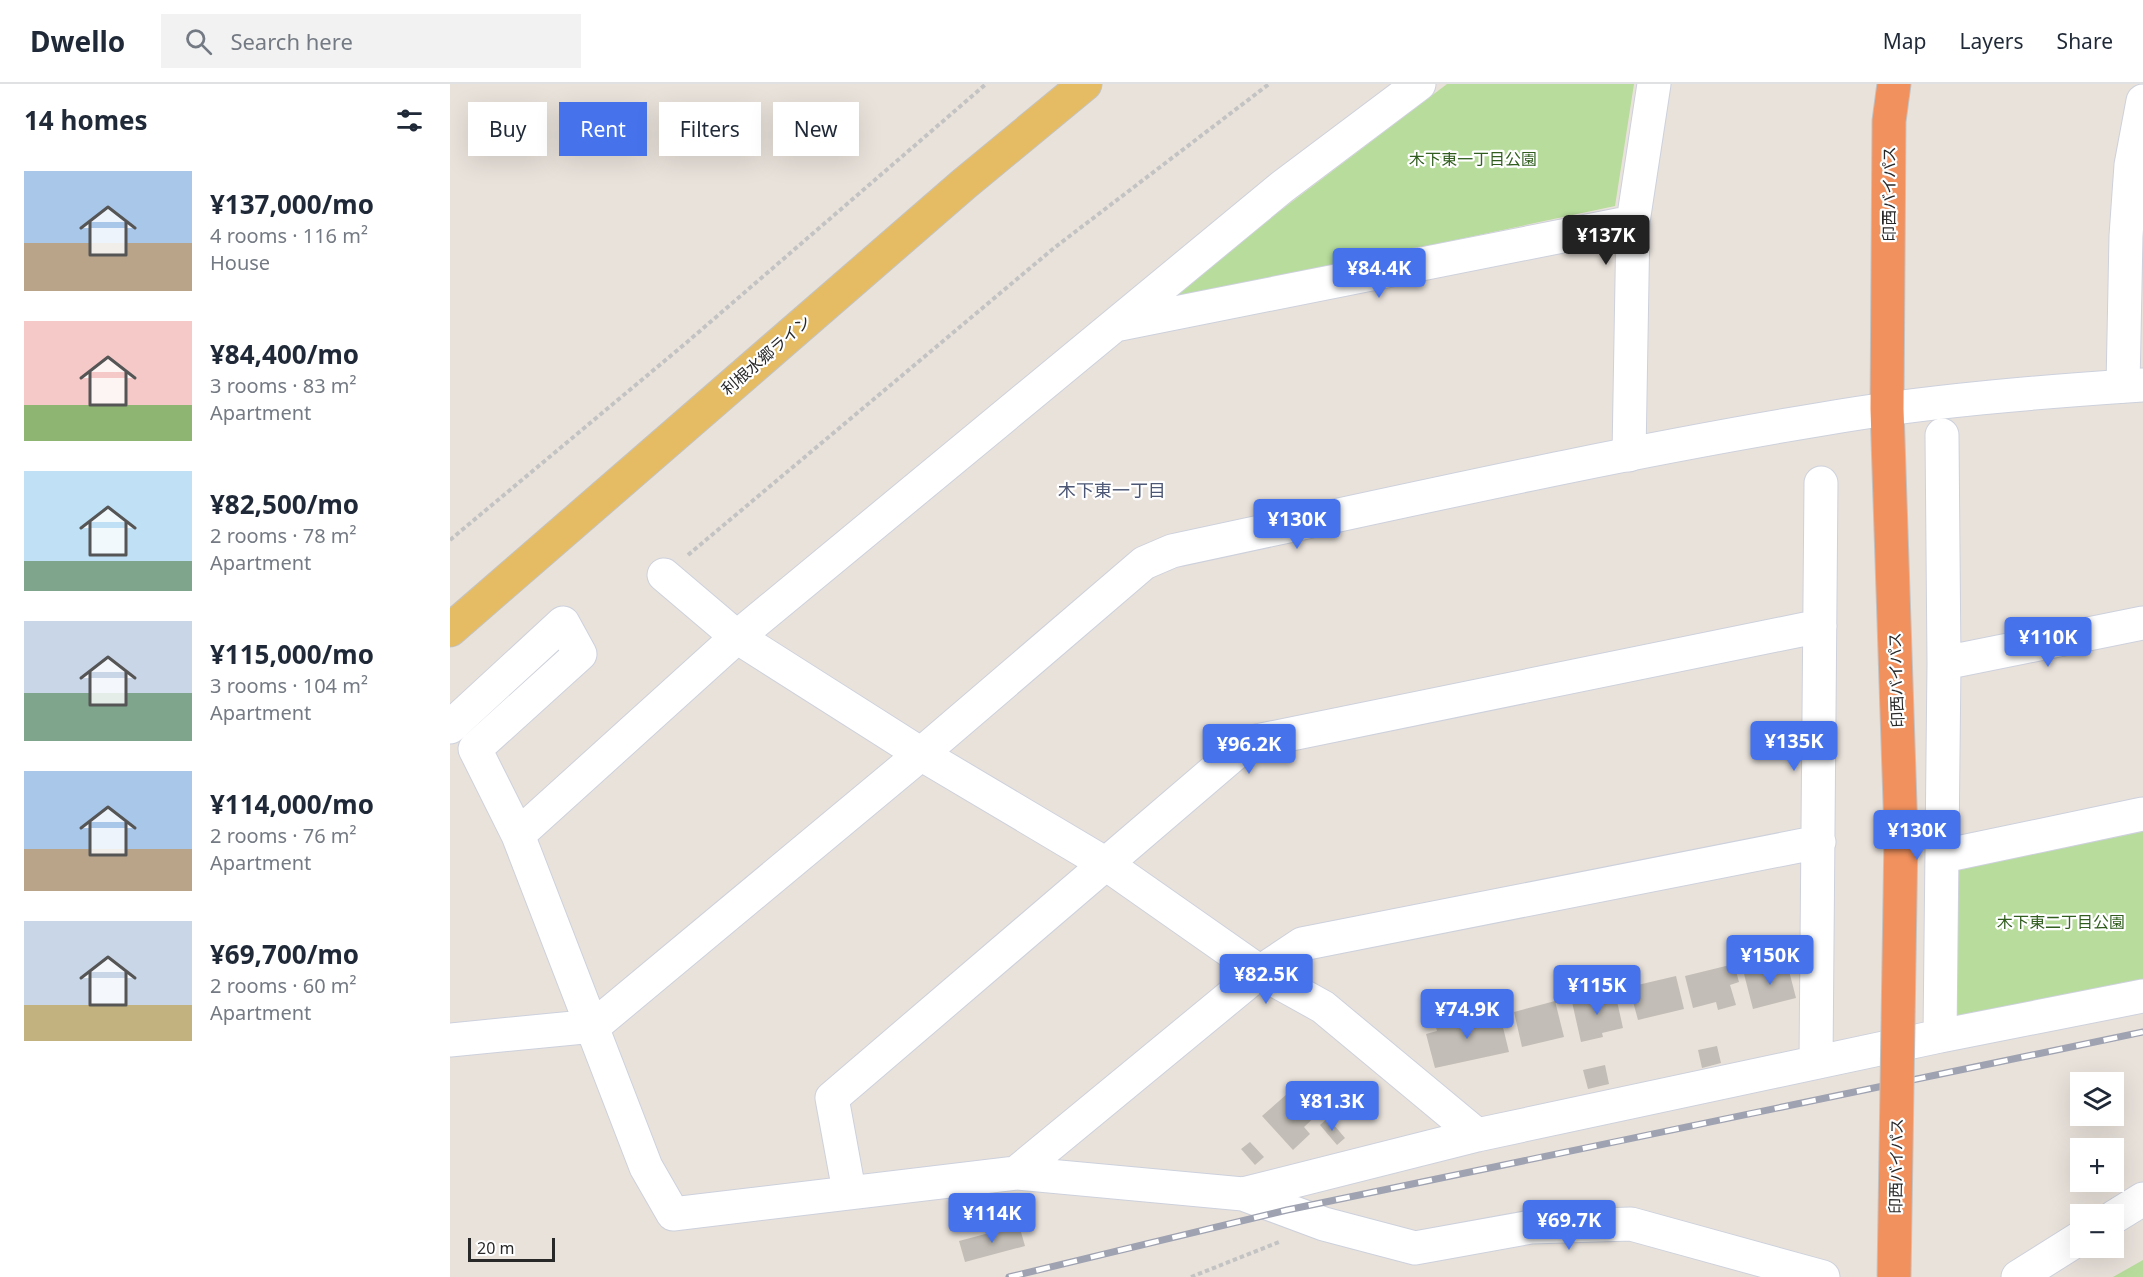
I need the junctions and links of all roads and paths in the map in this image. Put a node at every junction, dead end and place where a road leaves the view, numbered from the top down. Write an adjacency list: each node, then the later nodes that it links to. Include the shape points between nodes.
1 (986, 84): 15 (path)
2 (1085, 84): 19 (main road, 利根水郷ライン, via 964,184)
3 (1269, 84): 16 (path, via 1054,248)
4 (1419, 84): 9 (street, via 1282,188)
5 (1654, 84): 8 (street)
6 (1894, 84): 11 (highway, 印西バイパス, via 1889,121)
7 (2143, 100): 10 (street, via 2131,165 2126,236)
8 (1633, 222): 9 (street); 13 (street)
9 (1115, 325): 20 (street)
10 (2133, 386): 11 (street)
11 (1887, 409): 13 (street); 45 (highway, 印西バイパス, bridge, via 1900,834)
12 (1942, 435): 21 (street)
13 (1629, 454): 23 (street, via 1172,550 1144,563)
14 (1821, 483): 18 (street)
15 (450, 540)
16 (664, 575): 20 (street)
17 (2143, 623): 21 (street)
18 (1820, 627): 26 (street); 28 (street, via 1247,743)
19 (450, 630)
20 (737, 637): 23 (street); 25 (street)
21 (1944, 663): 27 (street)
22 (450, 727): 25 (street, via 563,623 580,654 475,749)
23 (921, 754): 28 (street); 31 (street)
24 (2143, 814): 27 (street)
25 (519, 835): 31 (street)
26 (1819, 842): 29 (street, via 1302,944); 34 (street)
27 (1943, 856): 32 (street)
28 (1106, 864): 29 (street); 37 (street, via 832,1098)
29 (1260, 972): 35 (street, via 1323,1007); 36 (street)
30 (2143, 996): 32 (street)
31 (594, 1026): 33 (street); 37 (street, via 646,1167 673,1214)
32 (1940, 1036): 34 (street)
33 (450, 1040)
34 (1816, 1061): 35 (street)
35 (1477, 1135): 38 (street)
36 (1016, 1173): 37 (street); 38 (street)
37 (849, 1191)
38 (1243, 1194): 44 (street, via 1324,1224 1415,1248 1531,1227 1631,1224)
39 (2143, 1200): 40 (street)
40 (2124, 1211)
41 (1280, 1242): 43 (path)
42 (2070, 1244): 46 (street)
43 (1191, 1277)
44 (1824, 1277)
45 (1894, 1277)
46 (2018, 1277)

